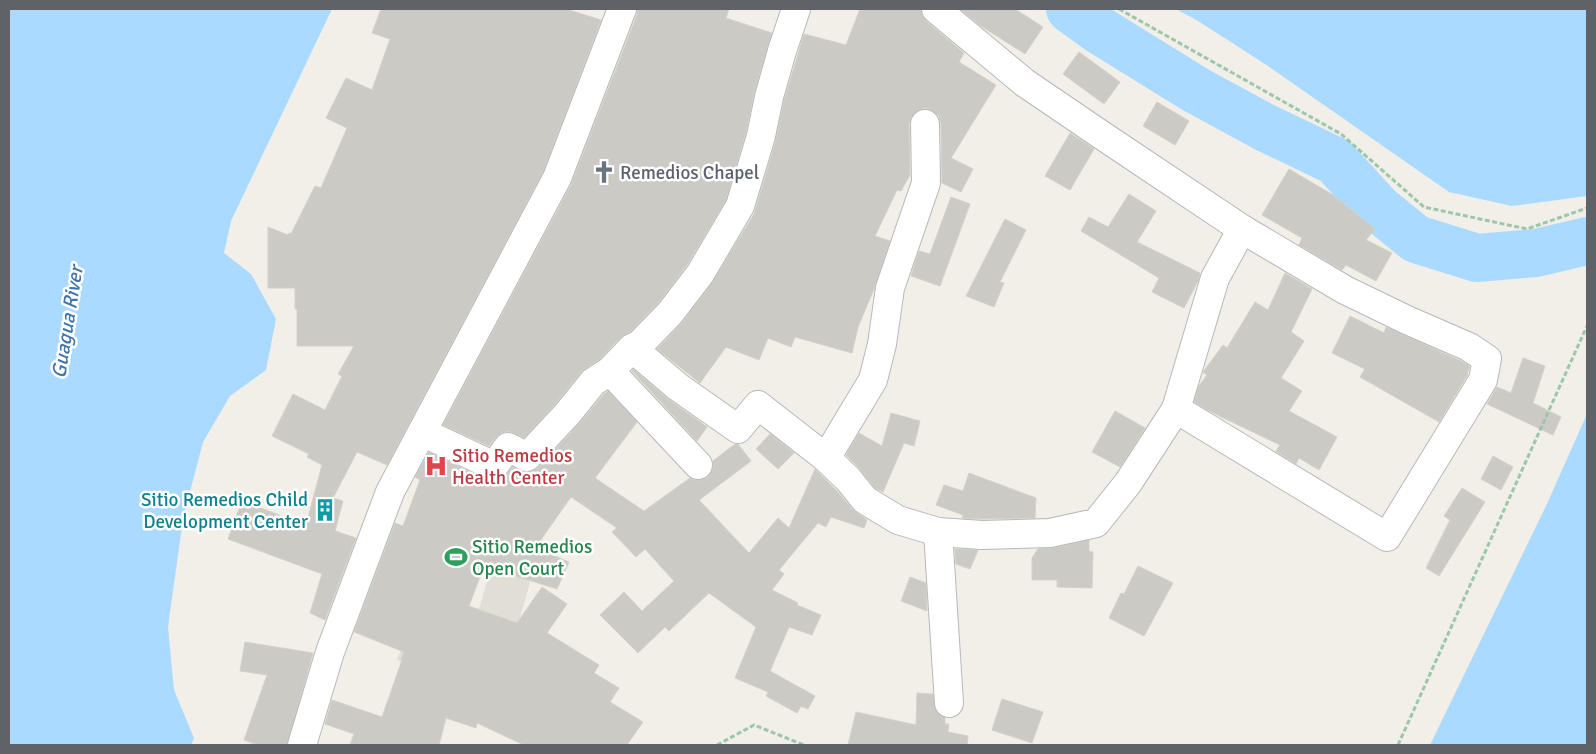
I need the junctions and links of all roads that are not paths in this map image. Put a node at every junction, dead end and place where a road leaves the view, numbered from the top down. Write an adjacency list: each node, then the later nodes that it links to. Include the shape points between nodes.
1 (622, 9): 9 (street, via 557,178)
2 (796, 9): 6 (street, via 740,206 700,274 640,344)
3 (936, 9): 5 (street, via 1025,83)
4 (925, 124): 10 (street, via 926,182 890,288 873,380)
5 (1242, 228): 8 (street, via 1215,278); 8 (street, via 1345,290 1470,347 1487,359 1483,380 1387,537)
6 (632, 348): 7 (street); 10 (street, via 678,387 738,428 758,405)
7 (610, 371): 9 (street, via 593,382 527,457 508,447 494,466); 11 (street)
8 (1176, 409): 12 (street, via 1128,483 1096,523 1050,533 982,535)
9 (422, 432): 14 (street, via 390,492 330,652)
10 (826, 458): 12 (street, via 865,500 898,520)
11 (698, 465)
12 (938, 532): 13 (street)
13 (950, 703)
14 (302, 745)

